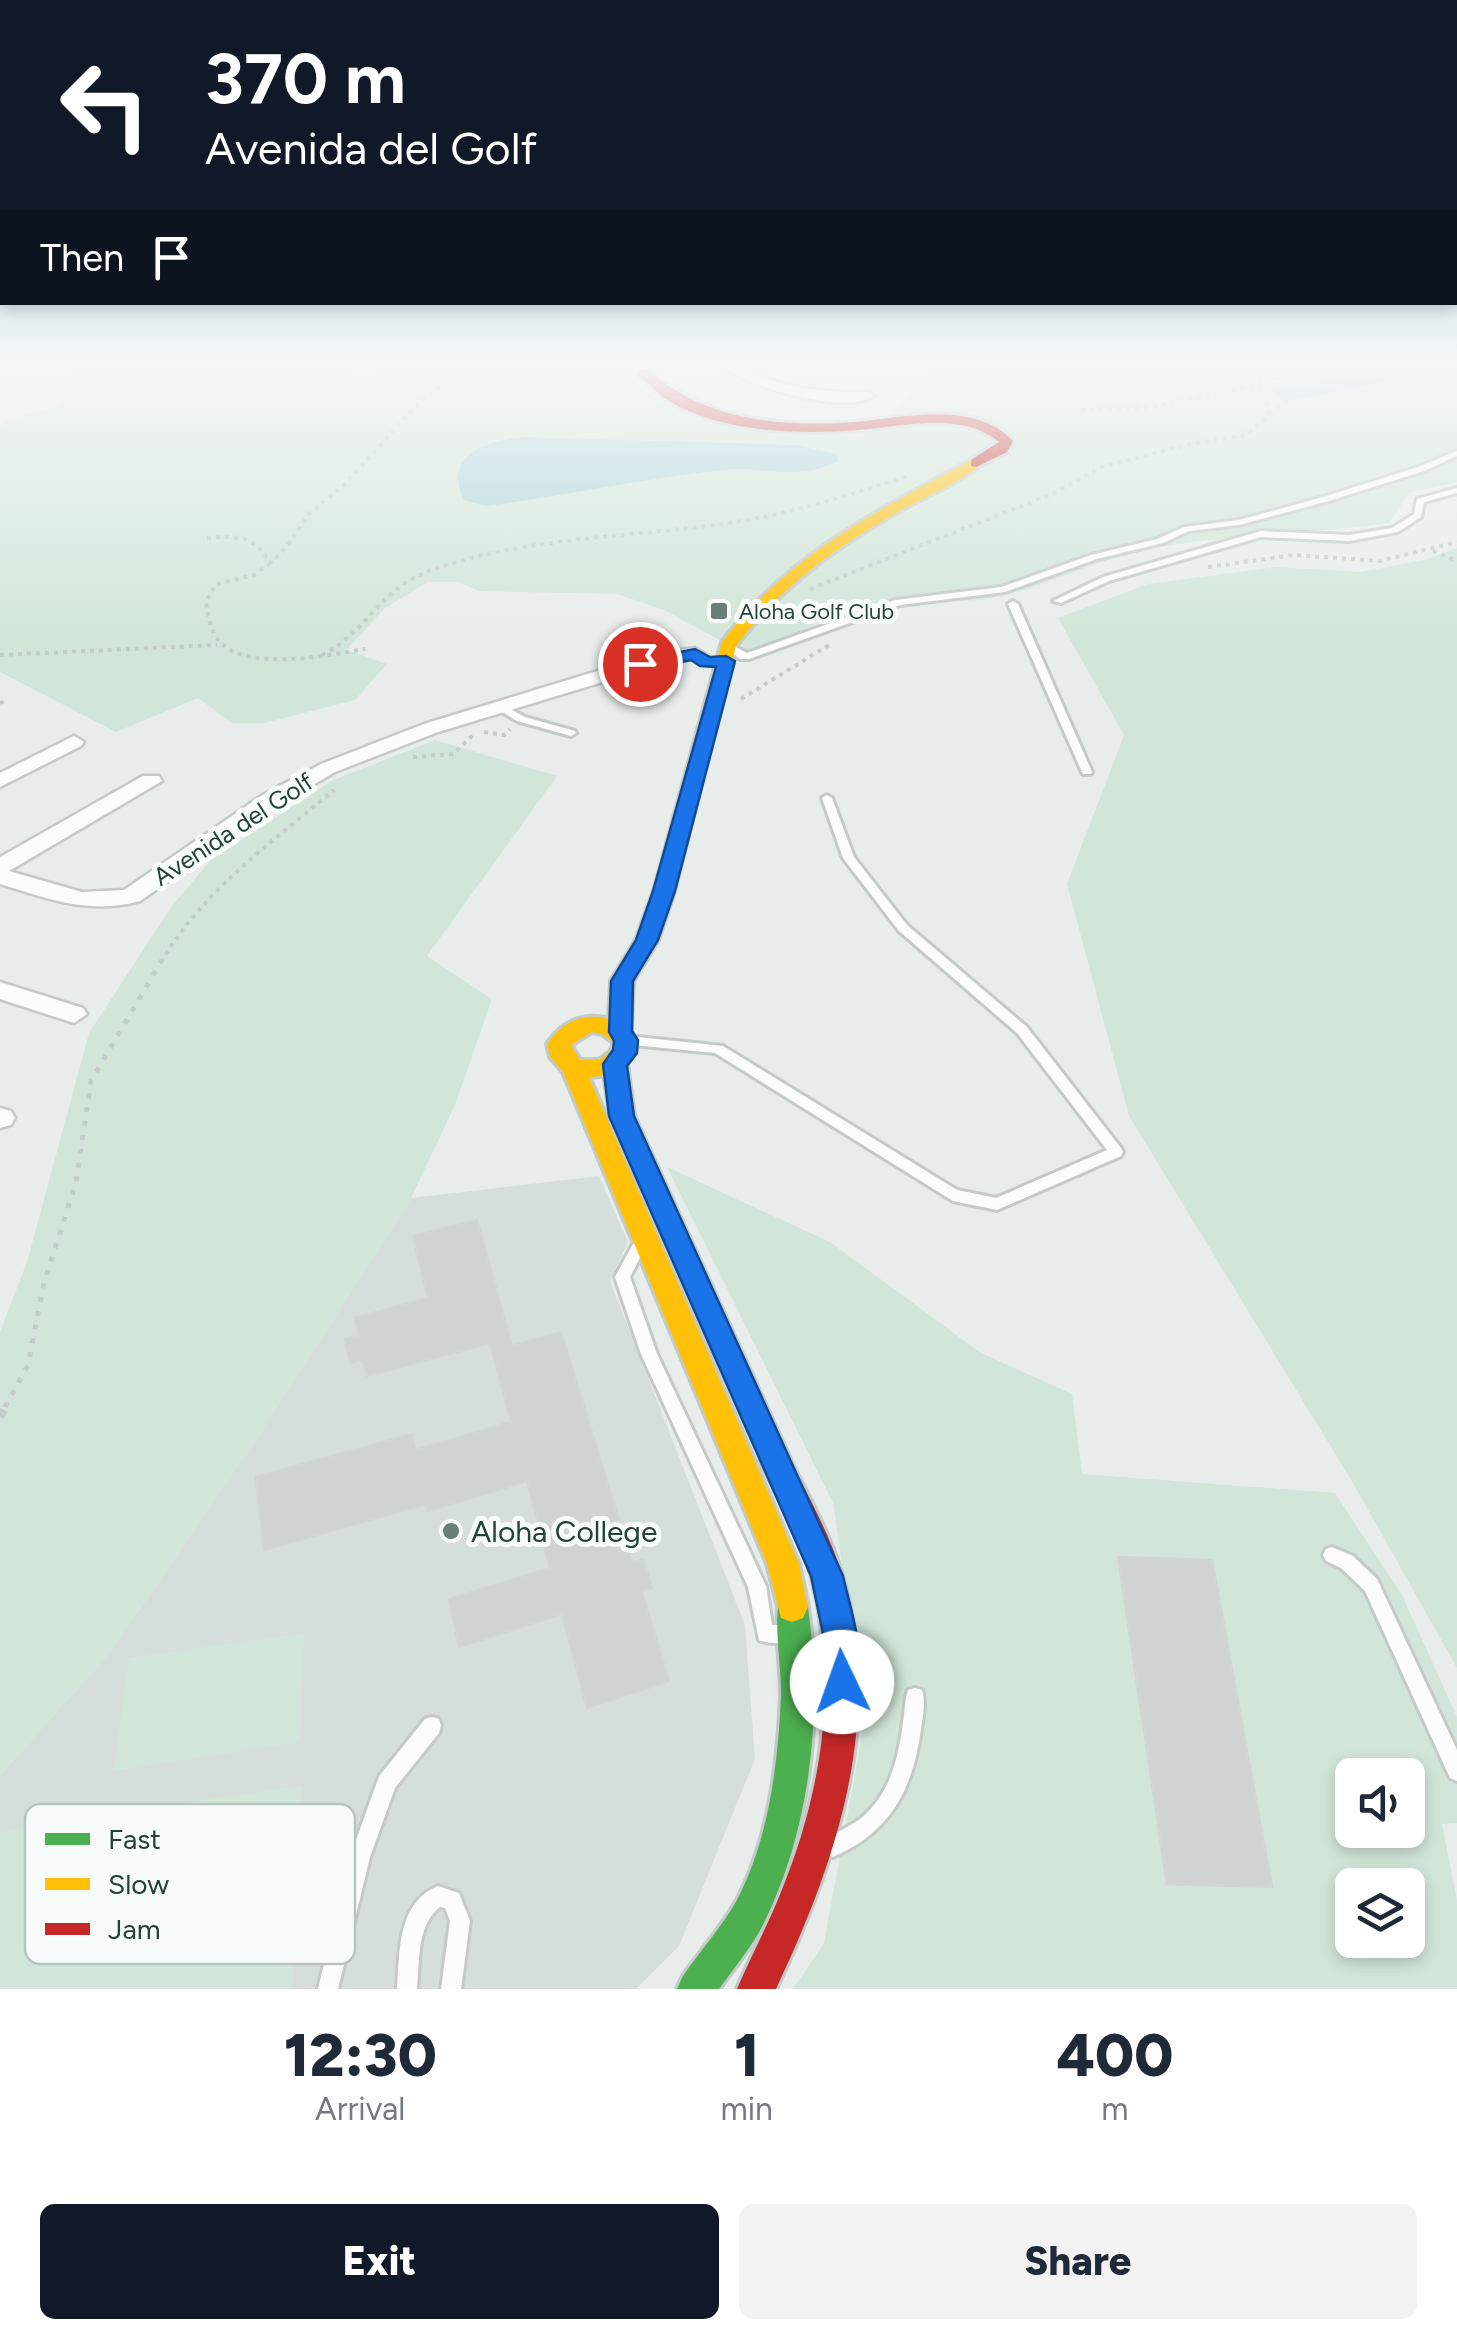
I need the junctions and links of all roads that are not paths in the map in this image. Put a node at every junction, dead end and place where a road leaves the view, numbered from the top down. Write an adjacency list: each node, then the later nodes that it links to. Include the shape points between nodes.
1 (992, 455): 6 (street, via 806,561 760,599 739,624)
2 (1455, 455): 6 (lane, via 1326,499 1094,556 1002,590 898,602 744,657)
3 (1457, 490): 4 (lane, via 1420,500 1418,515 1396,530 1349,538 1260,534 1122,574)
4 (1058, 601)
5 (1013, 604): 10 (lane)
6 (727, 654): 7 (street, Avenida del Golf, via 706,663 695,654 660,658); 16 (street, via 664,891 647,940)
7 (512, 714): 8 (lane); 15 (street, Avenida del Golf, via 431,728 328,768 116,902 86,901)
8 (571, 732)
9 (74, 742): 11 (street)
10 (1087, 772)
11 (0, 781)
12 (152, 781): 14 (street)
13 (827, 798): 20 (lane, via 849,858 904,928 1022,1030 1116,1152 997,1204 953,1195 718,1049)
14 (0, 868)
15 (0, 876)
16 (622, 981): 19 (street, via 595,996); 20 (street)
17 (0, 990): 18 (street)
18 (74, 1014)
19 (567, 1032): 20 (street, via 596,1023); 22 (street, via 562,1057)
20 (623, 1036): 21 (street, via 625,1053)
21 (615, 1064): 22 (street); 29 (street, via 622,1116 827,1576 842,1648 842,1718)
22 (573, 1067): 23 (street)
23 (644, 1238): 25 (street, via 783,1564); 25 (lane, via 622,1277 649,1354 757,1586 765,1634)
24 (1332, 1555): 28 (lane, via 1371,1585)
25 (797, 1633): 35 (street, via 797,1735 771,1855 749,1913)
26 (914, 1697): 29 (lane, via 910,1750 893,1800 860,1834)
27 (432, 1726): 30 (lane, via 387,1782)
28 (1457, 1771)
29 (817, 1854): 36 (street)
30 (355, 1878)
31 (334, 1964): 32 (lane)
32 (328, 1989)
33 (407, 1989): 34 (lane, via 416,1920 438,1896 460,1912)
34 (451, 1989)
35 (696, 1989)
36 (756, 1989)

